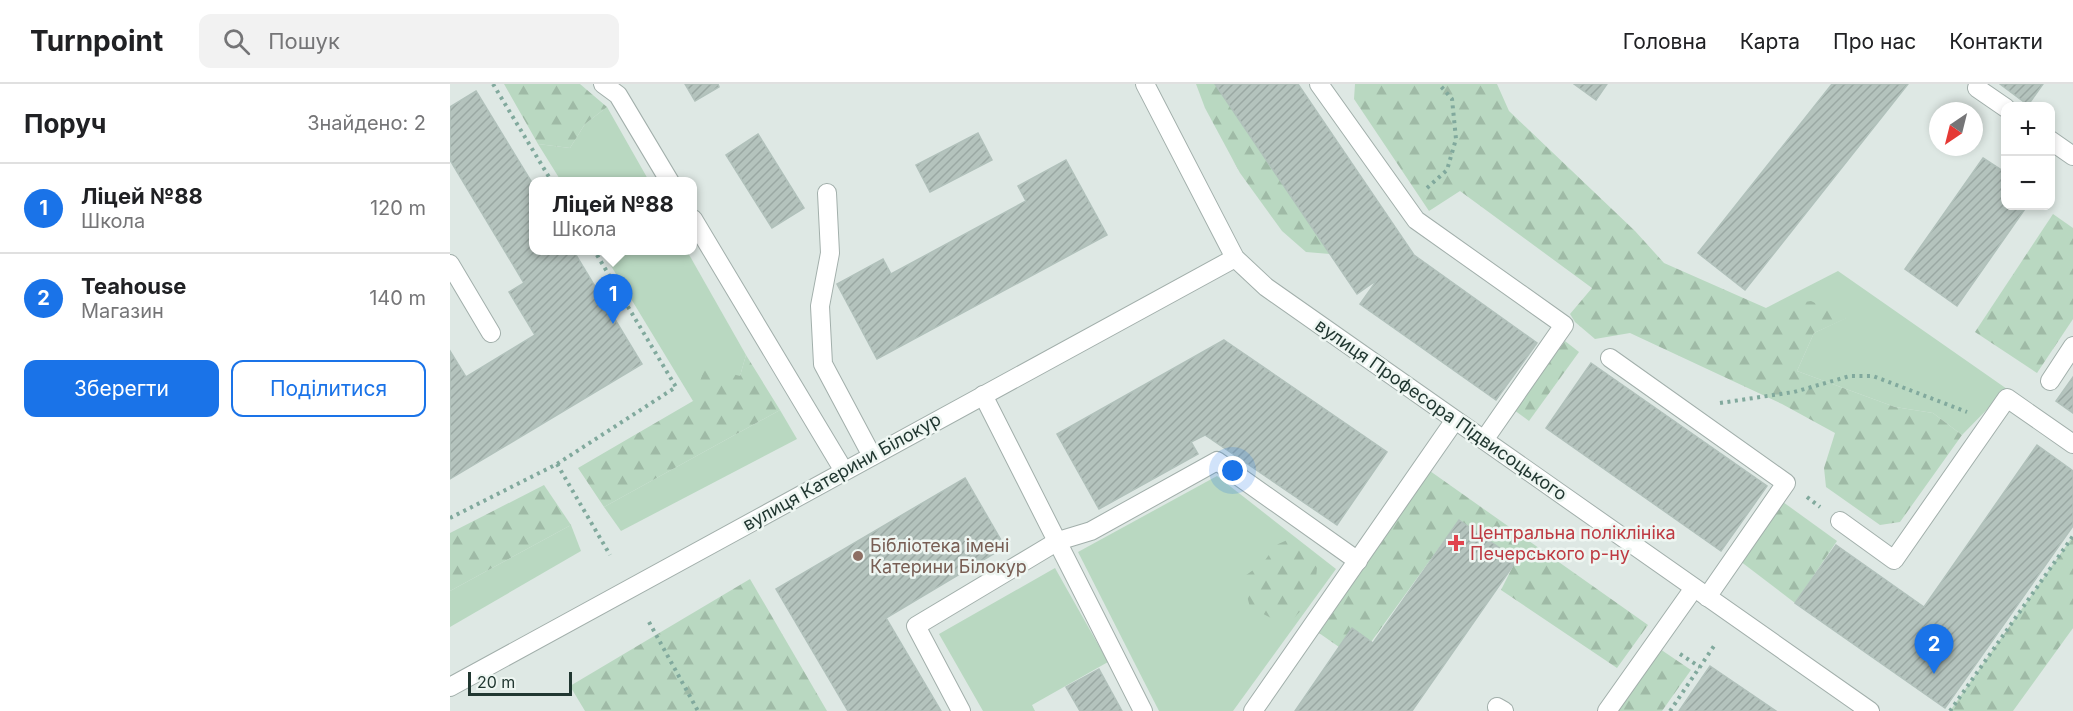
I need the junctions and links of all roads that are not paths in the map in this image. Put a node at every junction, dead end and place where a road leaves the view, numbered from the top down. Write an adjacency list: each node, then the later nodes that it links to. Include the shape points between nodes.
1 (603, 84): 8 (street, via 618,94)
2 (1145, 84): 11 (street, вулиця Професора Підвисоцького)
3 (1319, 84): 19 (street, via 1416,220 1564,325)
4 (1977, 88): 5 (street)
5 (2001, 105)
6 (2055, 143): 7 (street)
7 (2073, 156)
8 (667, 177)
9 (827, 193): 21 (street, via 830,253 820,306 823,364)
10 (697, 226): 22 (street)
11 (1235, 258): 17 (street, вулиця Катерини Білокур); 18 (street, вулиця Професора Підвисоцького, via 1266,287)
12 (450, 264): 13 (street)
13 (491, 333)
14 (2073, 346): 16 (street)
15 (1610, 358): 26 (street, via 1786,483)
16 (2049, 381)
17 (983, 395): 21 (street, вулиця Катерини Білокур); 24 (street)
18 (1455, 420): 19 (street, вулиця Професора Підвисоцького); 25 (street)
19 (1484, 440): 26 (street, вулиця Професора Підвисоцького)
20 (2073, 444): 23 (street, via 2007,398 1894,560)
21 (872, 456): 22 (street, вулиця Катерини Білокур)
22 (844, 471): 27 (street, вулиця Катерини Білокур)
23 (1840, 521)
24 (1058, 541): 25 (street, via 1091,531 1217,462); 28 (street, via 916,626); 29 (street)
25 (1358, 561): 30 (street)
26 (1701, 593): 31 (street); 32 (street, вулиця Професора Підвисоцького)
27 (450, 687)
28 (961, 711)
29 (1143, 711)
30 (1253, 711)
31 (1607, 711)
32 (1870, 711)

